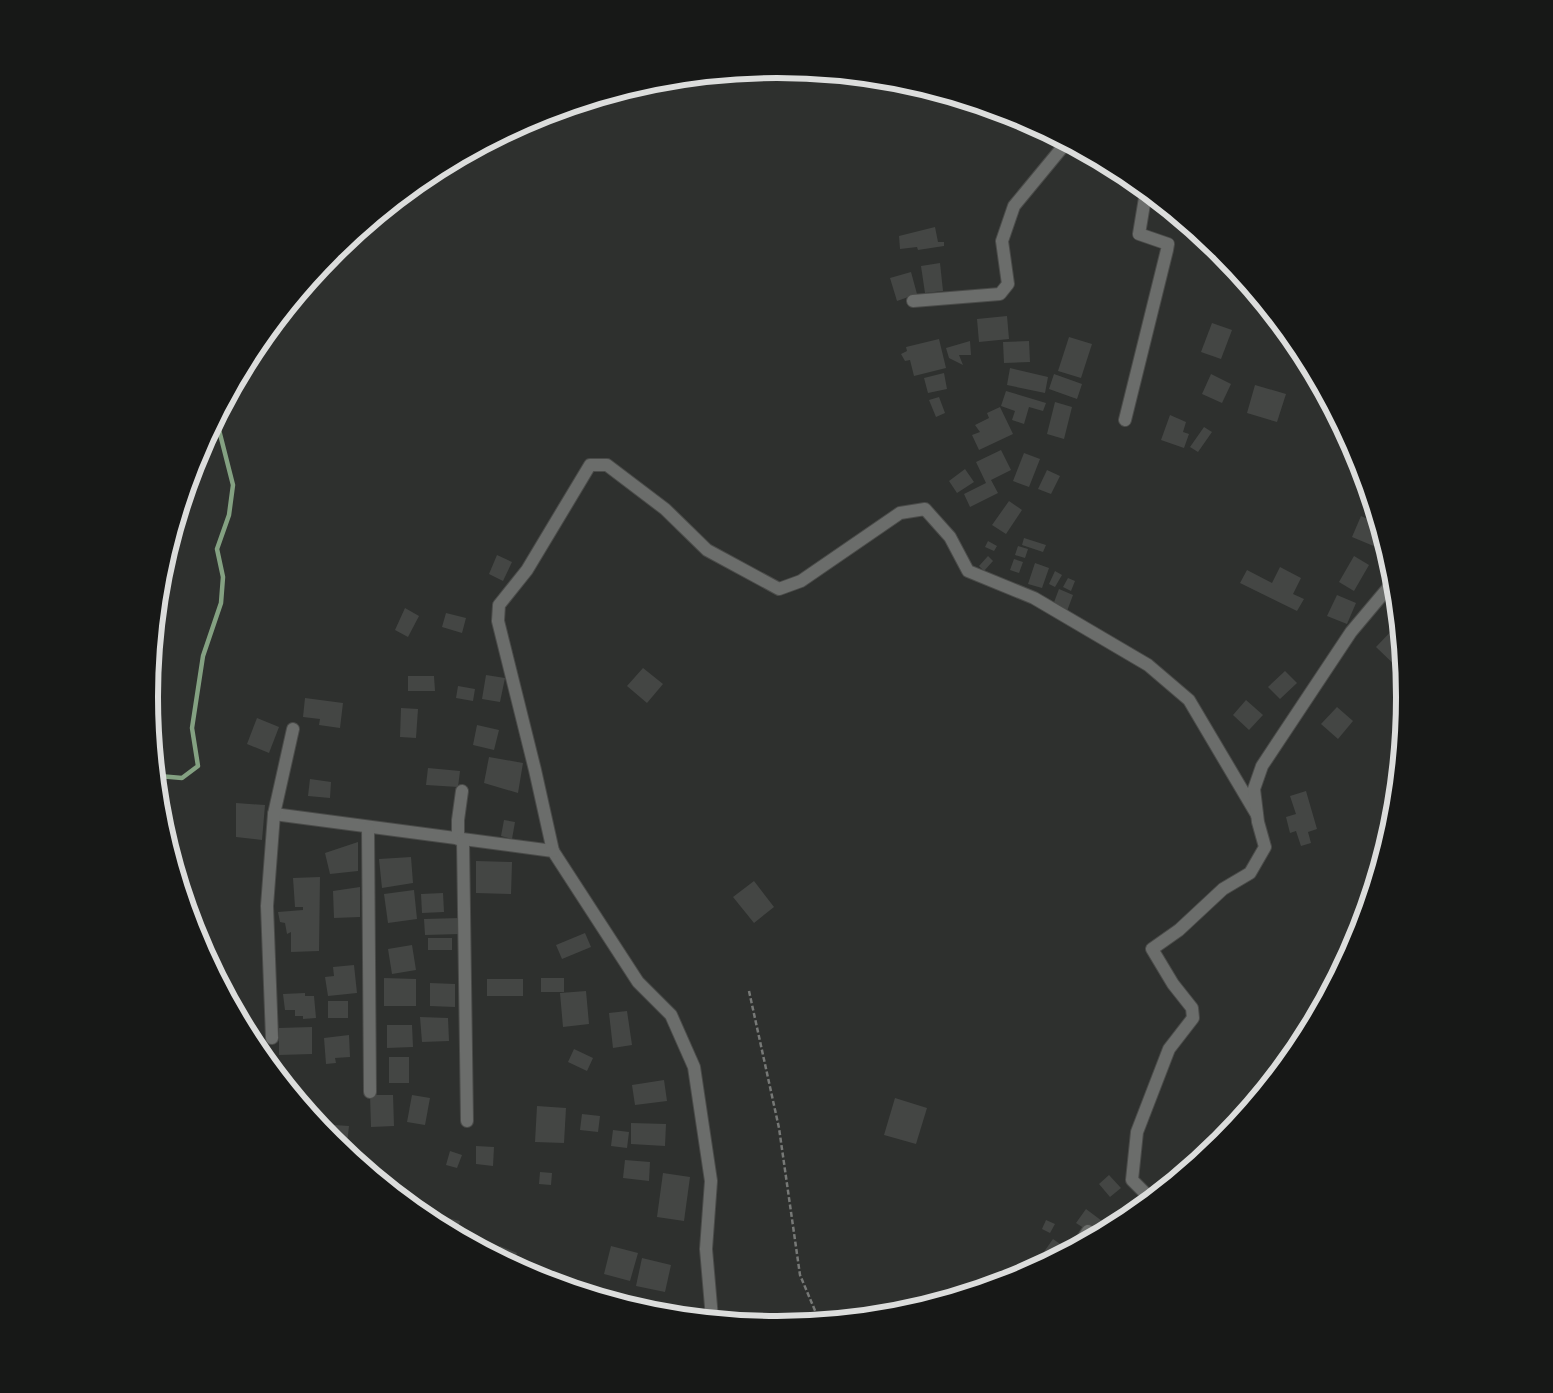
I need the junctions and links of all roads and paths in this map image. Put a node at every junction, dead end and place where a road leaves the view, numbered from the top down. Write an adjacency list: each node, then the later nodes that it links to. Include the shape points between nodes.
1 (1062, 147): 3 (street, via 1014,206 1002,241 1008,284 1005,289 1000,294)
2 (1145, 199): 4 (street, via 1139,234 1168,244)
3 (913, 301)
4 (1125, 420)
5 (1386, 590): 9 (street, via 1352,632 1262,766 1254,789)
6 (294, 729): 8 (street)
7 (462, 791): 11 (street, via 458,820)
8 (274, 814): 10 (street); 14 (street, via 267,906)
9 (1257, 815): 12 (street, via 1189,700 1148,665 1034,598 968,571 950,537 926,509 900,513 801,581 779,590 707,550 665,509 607,465 590,464 527,570 499,605 498,621); 17 (street, via 1265,847 1250,873 1223,889 1179,930 1152,949 1192,1008 1193,1018 1169,1049 1137,1132 1132,1180)
10 (368, 828): 11 (street); 15 (street)
11 (461, 839): 12 (street); 16 (street)
12 (553, 851): 18 (street, via 638,982 671,1015 694,1067 711,1181 706,1249)
13 (749, 991): 19 (path, via 779,1128 798,1267)
14 (272, 1038)
15 (370, 1092)
16 (466, 1121)
17 (1145, 1193)
18 (711, 1312)
19 (817, 1314)

